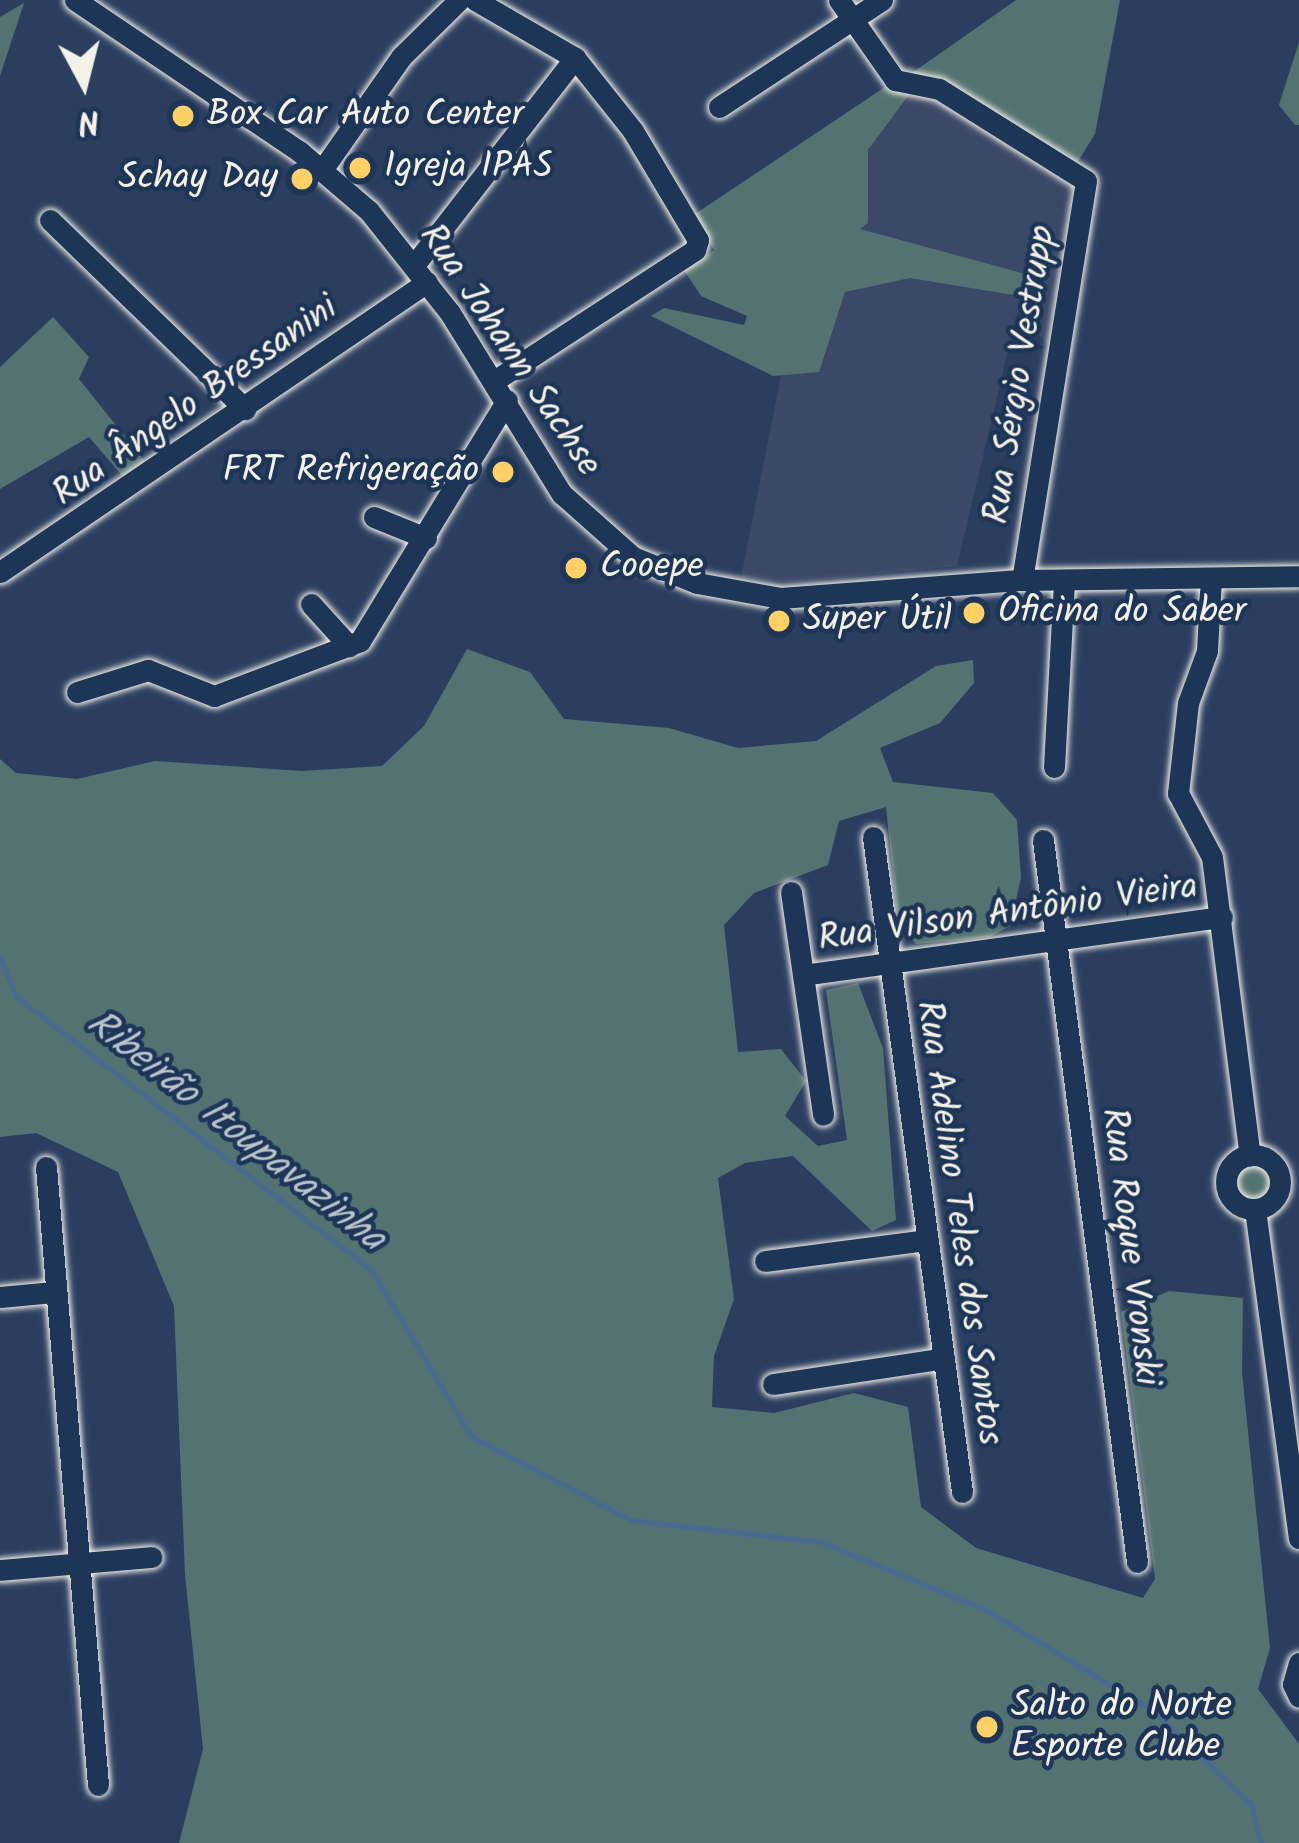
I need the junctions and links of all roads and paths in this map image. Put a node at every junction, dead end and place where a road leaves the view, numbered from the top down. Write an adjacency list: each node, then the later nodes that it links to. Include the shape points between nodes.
1 (75, 0): 9 (street, Rua Johann Sachse)
2 (459, 0): 9 (street, via 401,57)
3 (475, 0): 7 (street)
4 (838, 0): 6 (street)
5 (882, 0): 6 (street)
6 (852, 21): 8 (street); 19 (street, Rua Sérgio Vestrupp, via 899,83 939,88 1086,181)
7 (574, 58): 11 (street, Rua Ângelo Bressanini); 12 (street, via 633,131 698,246)
8 (719, 106)
9 (322, 170): 11 (street, Rua Johann Sachse)
10 (50, 220): 13 (street)
11 (421, 273): 12 (street, Rua Johann Sachse); 13 (street, Rua Ângelo Bressanini)
12 (501, 391): 15 (street); 19 (street, Rua Johann Sachse, via 562,494 593,527 633,557 697,583 780,598)
13 (245, 409): 16 (street, Rua Ângelo Bressanini)
14 (374, 517): 15 (street)
15 (426, 538): 22 (street, via 371,632)
16 (0, 572)
17 (1299, 576): 18 (street, Rua Johann Sachse)
18 (1211, 579): 20 (street, Rua Johann Sachse); 28 (street, via 1207,651 1188,703 1178,794 1212,857)
19 (1022, 580): 20 (street, Rua Johann Sachse)
20 (1064, 580): 24 (street)
21 (311, 604): 22 (street)
22 (349, 646): 23 (street, via 214,696 148,670)
23 (77, 692)
24 (1054, 767)
25 (873, 837): 30 (street, Rua Adelino Teles dos Santos)
26 (1042, 840): 29 (street, Rua Roque Vronski)
27 (791, 892): 31 (street)
28 (1222, 917): 29 (street, Rua Vilson Antônio Vieira); 33 (street)
29 (1055, 940): 30 (street, Rua Vilson Antônio Vieira); 45 (street, Rua Roque Vronski)
30 (889, 963): 31 (street, Rua Vilson Antônio Vieira); 36 (street, Rua Adelino Teles dos Santos)
31 (803, 975): 32 (street)
32 (824, 1115)
33 (1250, 1156): 35 (street, via 1232,1165 1226,1185 1236,1203); 35 (street, via 1270,1162 1280,1180 1273,1200)
34 (46, 1167): 38 (street)
35 (1255, 1209): 43 (street)
36 (928, 1240): 37 (street); 40 (street, Rua Adelino Teles dos Santos)
37 (765, 1261)
38 (54, 1292): 39 (street); 46 (street)
39 (0, 1297)
40 (944, 1358): 41 (street); 42 (street, Rua Adelino Teles dos Santos)
41 (772, 1384)
42 (962, 1492)
43 (1299, 1538)
44 (151, 1557): 46 (street)
45 (1136, 1562)
46 (78, 1564): 47 (street); 50 (street)
47 (0, 1570)
48 (1299, 1663): 49 (street)
49 (1299, 1697)
50 (98, 1785)

